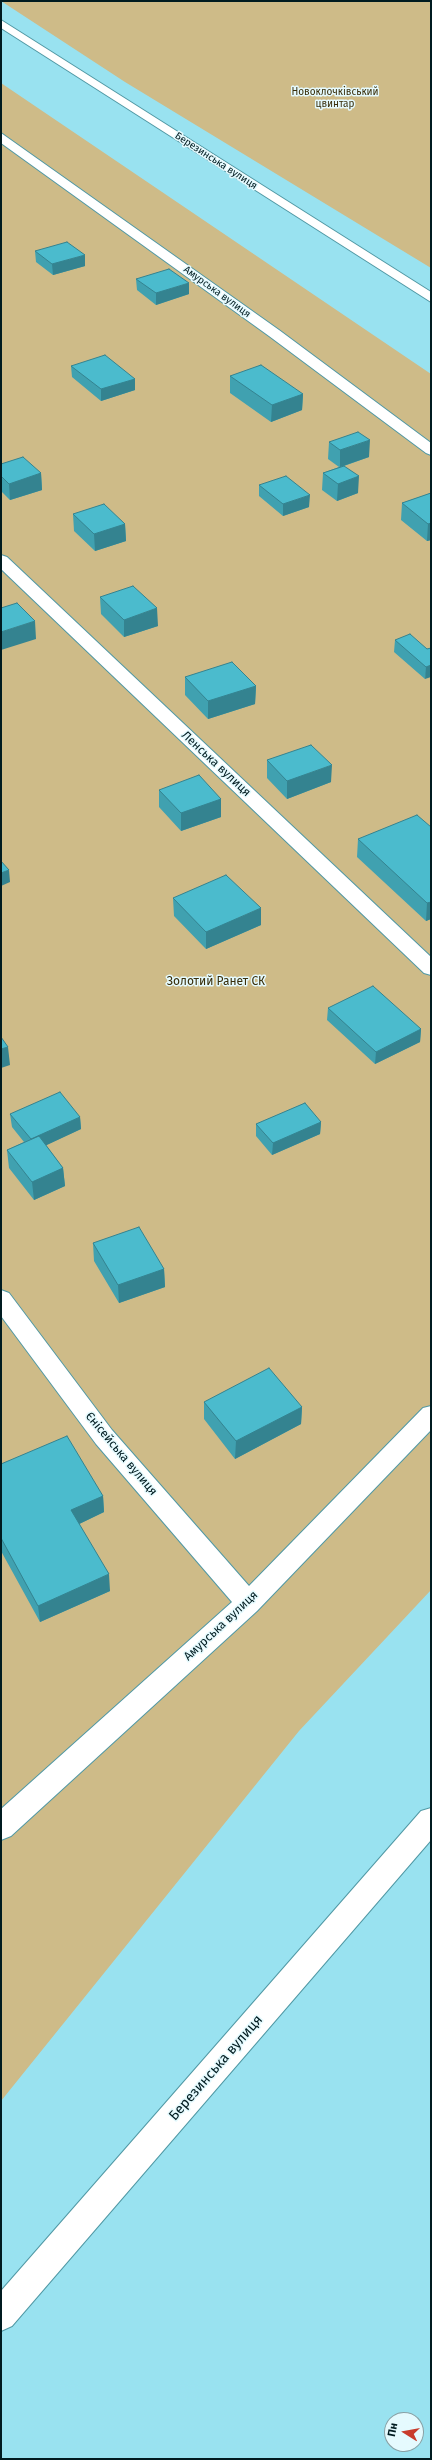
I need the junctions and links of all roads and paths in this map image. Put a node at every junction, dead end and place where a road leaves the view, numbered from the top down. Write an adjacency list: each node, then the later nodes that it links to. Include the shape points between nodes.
1 (1, 23): 3 (street, Березинська вулиця)
2 (1, 137): 4 (street, Амурська вулиця, via 274,333)
3 (431, 298)
4 (431, 450)
5 (1, 560): 6 (street, Ленська вулиця)
6 (431, 968)
7 (1, 1299): 9 (street, Єнісейська вулиця, via 104,1437)
8 (431, 1415): 9 (street, Амурська вулиця)
9 (248, 1603): 11 (street, Амурська вулиця)
10 (431, 1820): 12 (street, Березинська вулиця)
11 (1, 1827)
12 (1, 2315)

